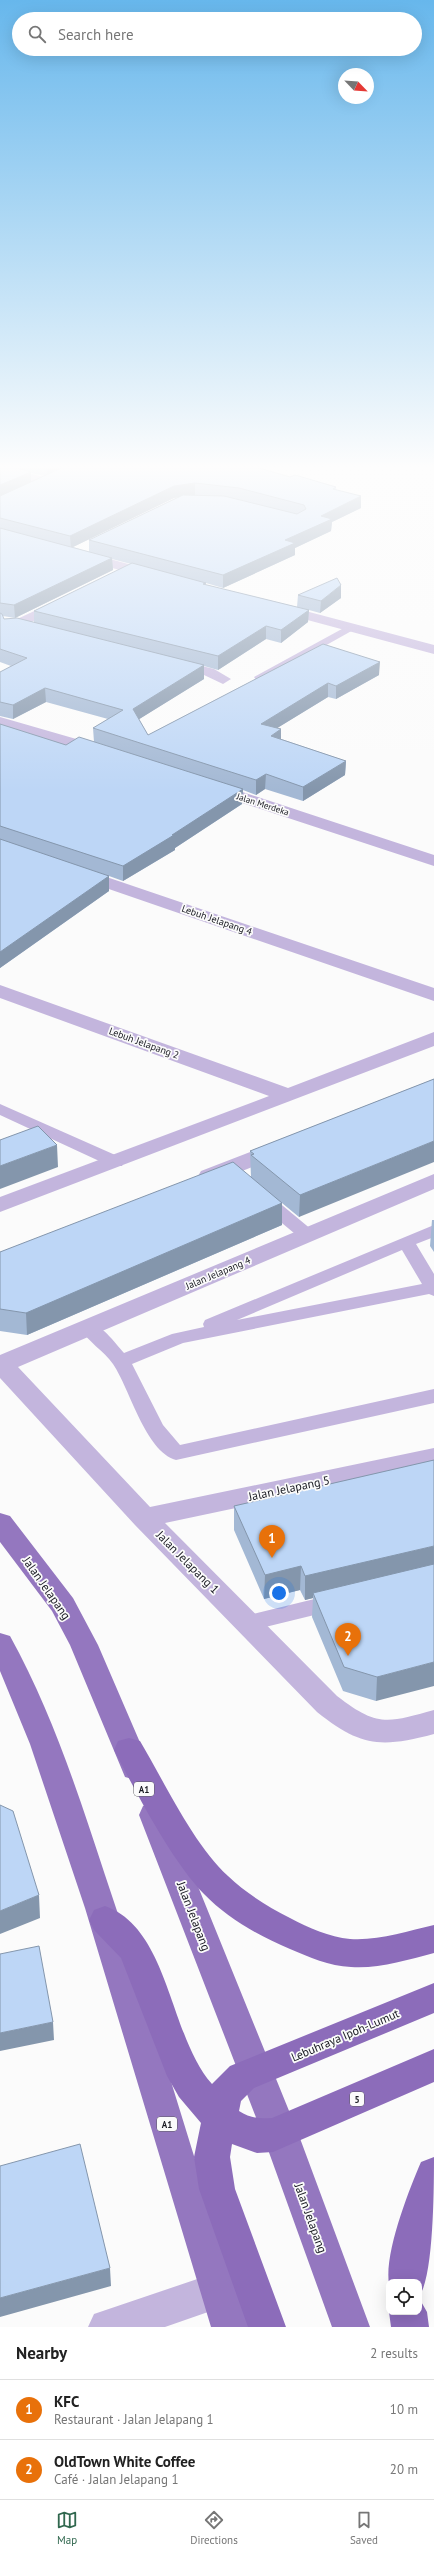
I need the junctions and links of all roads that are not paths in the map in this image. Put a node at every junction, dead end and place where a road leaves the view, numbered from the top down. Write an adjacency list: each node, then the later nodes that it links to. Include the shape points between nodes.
1 (121, 574): 3 (street)
2 (148, 574): 4 (street)
3 (110, 579)
4 (169, 579)
5 (70, 599): 8 (street)
6 (267, 605): 9 (street)
7 (0, 621): 8 (street)
8 (15, 625): 10 (street); 11 (street)
9 (350, 627): 13 (street); 16 (lane)
10 (39, 631)
11 (0, 633)
12 (428, 635): 13 (street)
13 (412, 644): 14 (street)
14 (434, 650)
15 (161, 661): 17 (street, via 209,672)
16 (260, 677)
17 (223, 680)
18 (0, 722): 19 (street)
19 (116, 756)
20 (200, 783): 21 (street, Jalan Merdeka)
21 (434, 860)
22 (62, 867): 24 (street, Lebuh Jelapang 4)
23 (0, 991): 26 (street, Lebuh Jelapang 2)
24 (434, 995)
25 (434, 1038): 26 (street, via 409,1050)
26 (287, 1095): 29 (street)
27 (0, 1109): 29 (lane)
28 (302, 1139): 30 (street)
29 (116, 1162): 33 (street)
30 (240, 1179): 32 (street); 35 (lane)
31 (434, 1181): 35 (street, Jalan Jelapang 4)
32 (191, 1183)
33 (0, 1205)
34 (434, 1230): 36 (lane)
35 (306, 1234): 38 (street, Jalan Jelapang 4)
36 (406, 1242): 37 (lane); 39 (lane)
37 (433, 1289): 39 (lane)
38 (89, 1328): 40 (lane); 41 (street, Jalan Jelapang 4)
39 (179, 1338): 40 (lane)
40 (121, 1361): 42 (lane, via 155,1429 176,1453)
41 (1, 1364): 44 (street, Jalan Jelapang 1)
42 (434, 1396)
43 (434, 1457): 44 (street, Jalan Jelapang 5)
44 (144, 1518): 47 (street, Jalan Jelapang 1)
45 (0, 1523): 50 (main road, Jalan Jelapang / A1, via 62,1605 84,1645)
46 (357, 1597): 47 (lane)
47 (249, 1623): 49 (street, Jalan Jelapang 1, via 328,1704 358,1727 374,1732 394,1733)
48 (0, 1644): 51 (main road, A1, via 14,1667 43,1737)
49 (434, 1722)
50 (129, 1750): 52 (highway, via 205,1873 232,1900 264,1920 305,1941 349,1953 390,1951); 55 (main road, Jalan Jelapang / A1)
51 (105, 1920): 56 (highway, via 134,1948 179,2066 191,2086); 60 (main road, A1)
52 (434, 1939)
53 (434, 1998): 55 (highway, Lebuhraya Ipoh-Lumut)
54 (434, 2065): 57 (highway, 5)
55 (256, 2072): 56 (highway, Lebuhraya Ipoh-Lumut, via 242,2077 229,2088); 57 (main road, Jalan Jelapang / A1)
56 (219, 2118): 57 (highway, 5, via 241,2131 257,2136); 64 (highway, Lebuhraya Ipoh-Lumut, via 212,2157 217,2189)
57 (280, 2133): 65 (main road, Jalan Jelapang / A1)
58 (434, 2174): 59 (highway, via 422,2201 410,2248)
59 (407, 2279)
60 (218, 2291): 62 (street); 63 (main road, A1)
61 (408, 2315): 66 (highway)
62 (107, 2327)
63 (230, 2327)
64 (267, 2327)
65 (350, 2327)
66 (410, 2327)

